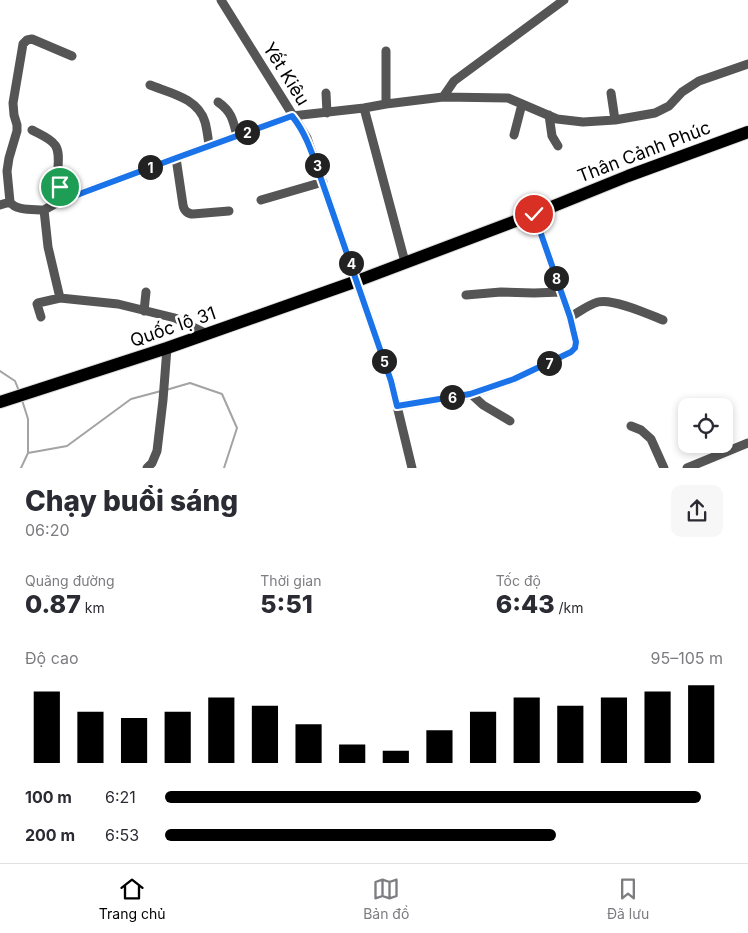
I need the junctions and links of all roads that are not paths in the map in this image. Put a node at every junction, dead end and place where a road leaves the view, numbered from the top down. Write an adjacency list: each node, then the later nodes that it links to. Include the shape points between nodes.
1 (221, 0): 16 (street, Yết Kiêu)
2 (564, 0): 9 (street, via 454,81)
3 (386, 51): 11 (street)
4 (72, 56): 28 (street, via 32,39 23,44 13,103 18,128 7,171)
5 (748, 64): 17 (street, via 699,80 669,106 655,113)
6 (150, 85): 22 (street, via 184,98 197,107 204,121)
7 (326, 93): 14 (street)
8 (611, 93): 17 (street)
9 (443, 97): 11 (street); 12 (street, via 508,98)
10 (218, 102): 21 (street, via 231,115)
11 (386, 104): 13 (street)
12 (522, 104): 15 (street); 20 (street)
13 (364, 108): 14 (street); 33 (street)
14 (327, 113): 16 (street)
15 (549, 115): 17 (street, via 583,122); 23 (street, via 552,136)
16 (292, 116): 21 (street); 25 (street, Yết Kiêu, via 307,138)
17 (615, 120)
18 (32, 130): 26 (street, via 57,147 58,178)
19 (748, 132): 32 (highway, Thân Cảnh Phúc)
20 (514, 135)
21 (237, 136): 22 (street)
22 (209, 146): 24 (street)
23 (558, 146)
24 (176, 158): 26 (street); 31 (street, via 185,210 190,214)
25 (323, 182): 27 (street); 34 (street, Yết Kiêu)
26 (66, 199): 30 (street)
27 (261, 200)
28 (10, 202): 29 (street); 30 (street, via 15,207)
29 (0, 205)
30 (44, 210): 38 (street, via 48,247)
31 (229, 211)
32 (534, 214): 33 (highway, Thân Cảnh Phúc); 36 (street)
33 (405, 262): 34 (highway, Thân Cảnh Phúc)
34 (357, 281): 43 (highway, Quốc lộ 31); 47 (street, Yết Kiêu)
35 (146, 292): 39 (street)
36 (561, 292): 37 (street); 41 (street)
37 (466, 295)
38 (60, 298): 39 (street, via 118,304); 40 (street, via 38,302)
39 (144, 311): 43 (street, via 175,318)
40 (41, 317)
41 (570, 317): 42 (street, via 600,301); 45 (street, via 576,342 571,352 514,379)
42 (663, 320)
43 (208, 334): 44 (highway, Quốc lộ 31)
44 (167, 348): 46 (highway, Quốc lộ 31); 51 (street, via 157,451)
45 (470, 394): 47 (street); 48 (street)
46 (0, 402)
47 (397, 406): 52 (street, Yết Kiêu)
48 (510, 421)
49 (631, 426): 53 (street, via 651,439)
50 (748, 443): 54 (street)
51 (147, 468)
52 (412, 468)
53 (664, 468)
54 (687, 468)

